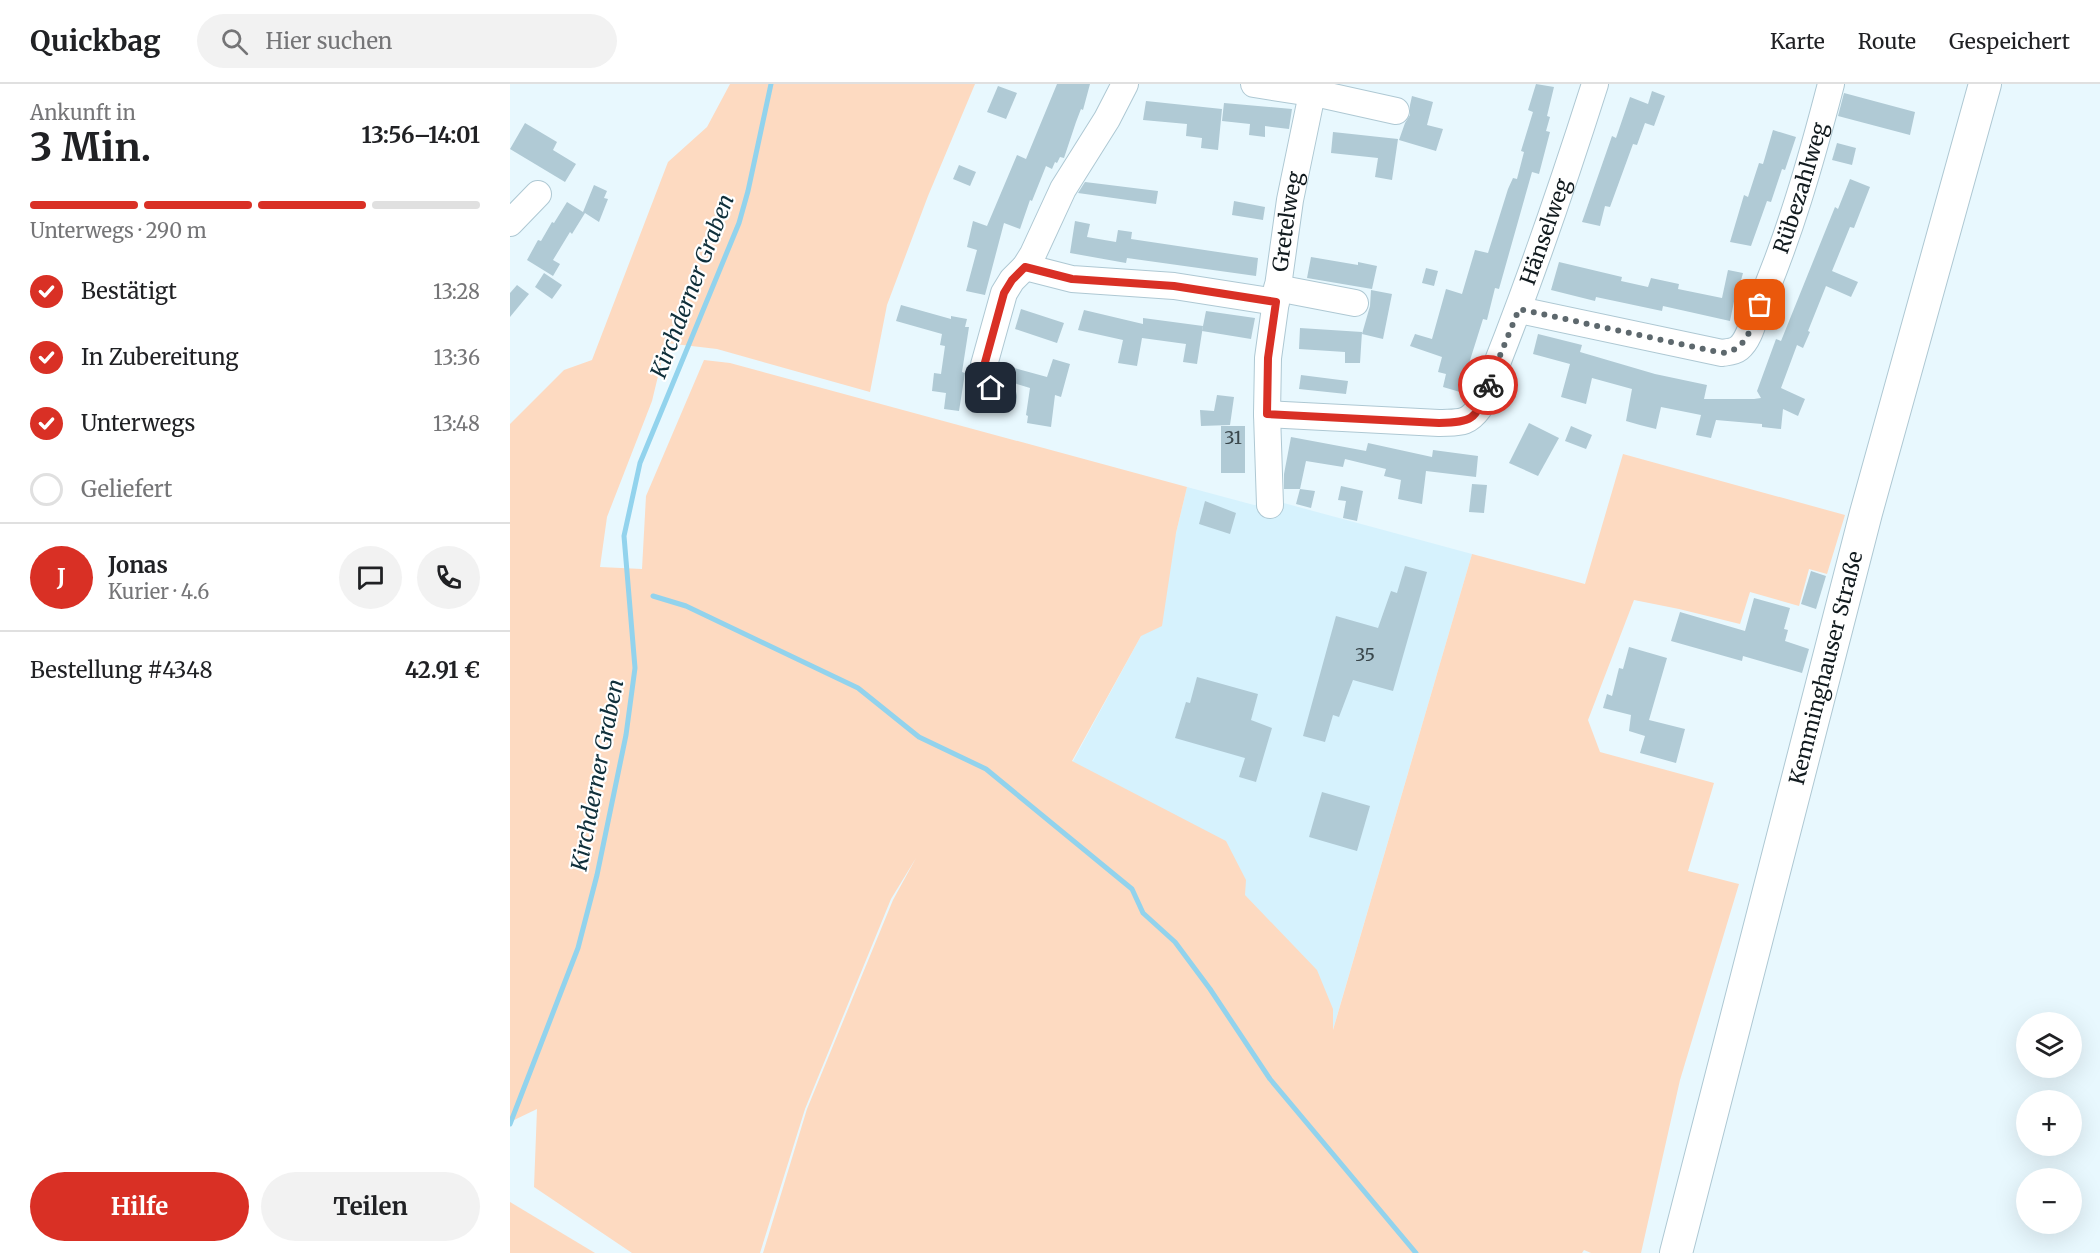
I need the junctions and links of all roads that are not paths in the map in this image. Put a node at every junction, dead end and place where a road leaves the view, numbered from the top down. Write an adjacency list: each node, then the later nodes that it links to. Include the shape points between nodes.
1 (1125, 84): 10 (street, via 1063,189)
2 (1254, 84): 6 (street)
3 (1595, 84): 13 (street, Hänselweg)
4 (1831, 84): 13 (street, Rübezahlweg, via 1804,182 1768,287 1740,347 1722,353)
5 (1985, 84): 17 (main road, Kemminghauser Straße, via 1868,505)
6 (1313, 89): 7 (street); 11 (street, Gretelweg, via 1290,200)
7 (1396, 111)
8 (538, 194): 9 (street)
9 (510, 223)
10 (1025, 267): 11 (street, via 1072,279); 14 (street, via 1004,293 984,366 991,388)
11 (1277, 295): 12 (street); 15 (street, Gretelweg, via 1268,358)
12 (1355, 303)
13 (1519, 309): 15 (street, Hänselweg, via 1479,408 1464,422)
14 (1003, 397)
15 (1267, 414): 16 (street, Gretelweg)
16 (1270, 505)
17 (1676, 1253)

